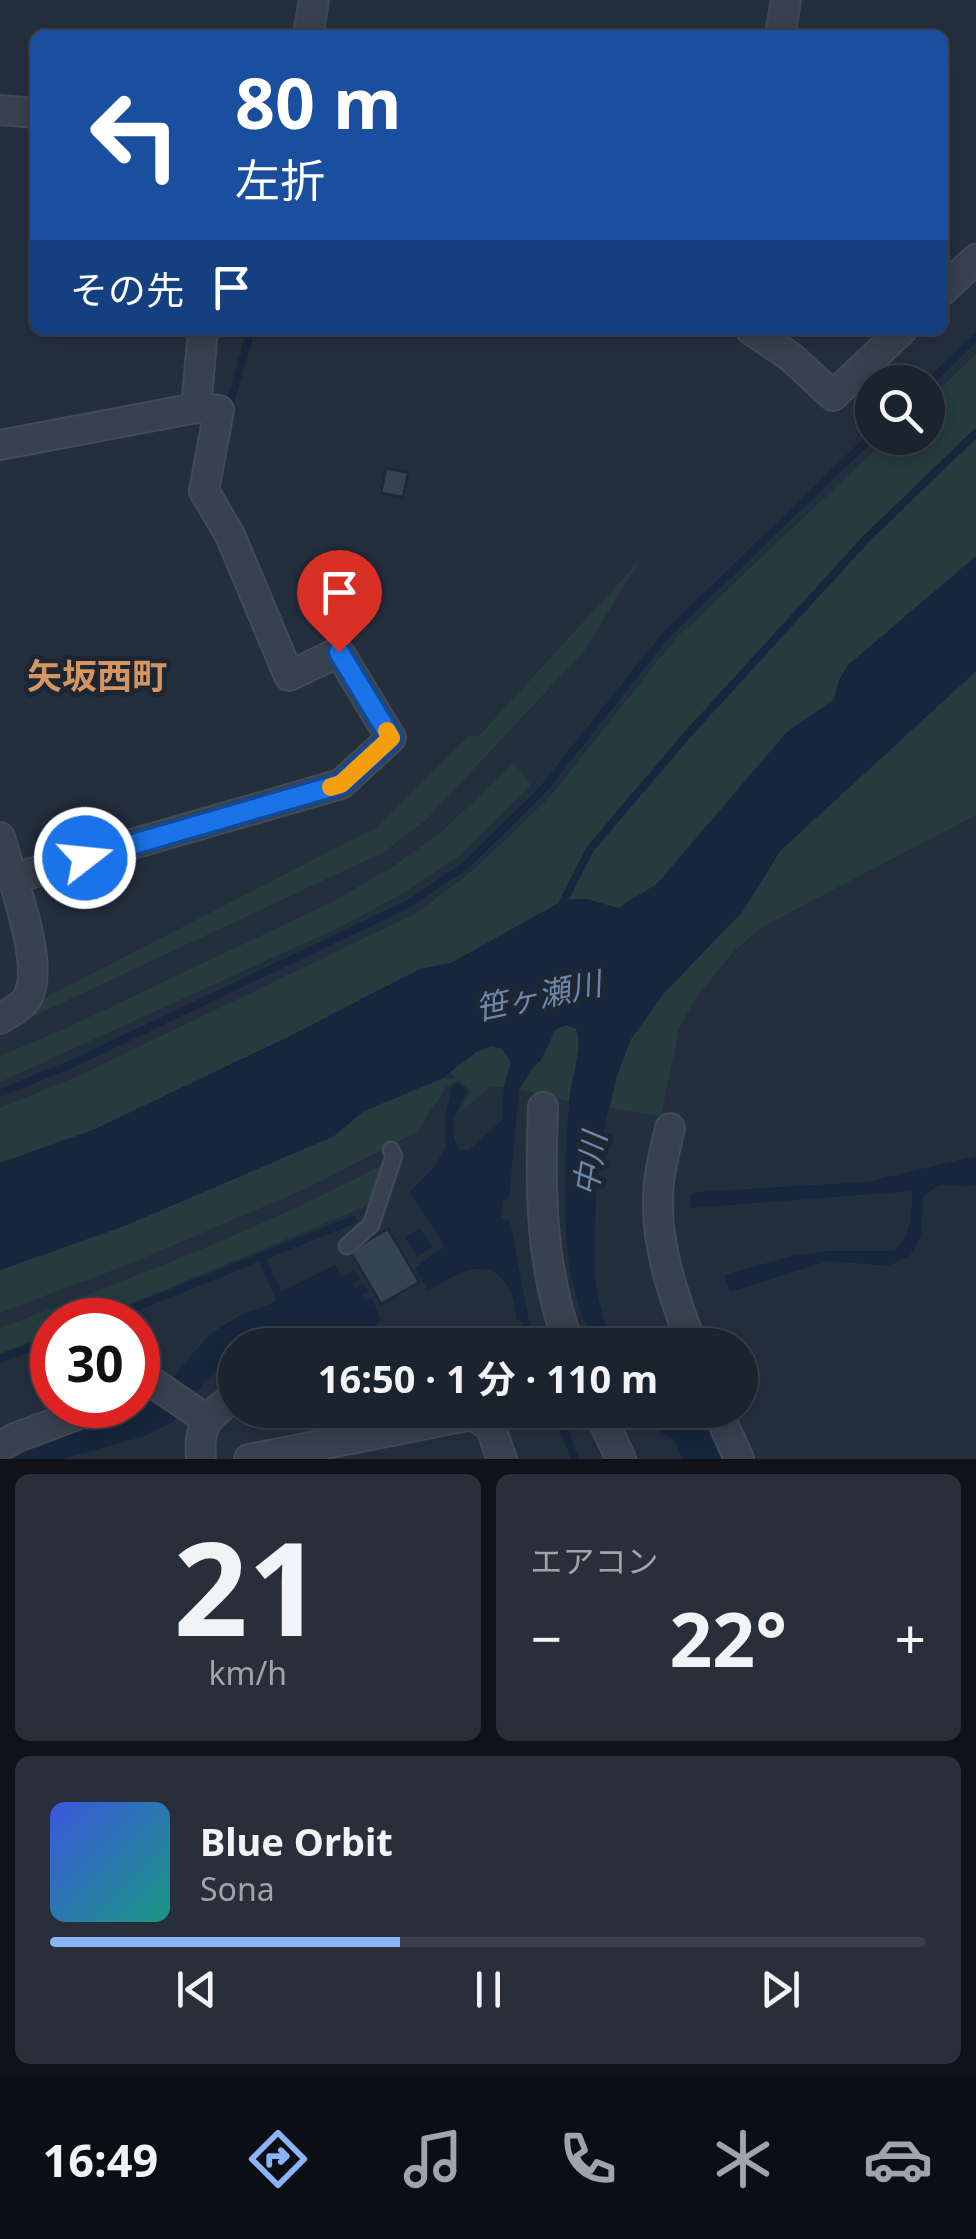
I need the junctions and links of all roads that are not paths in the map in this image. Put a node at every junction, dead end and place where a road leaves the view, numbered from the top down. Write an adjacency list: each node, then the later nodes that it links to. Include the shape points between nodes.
1 (314, 0): 3 (street)
2 (786, 0): 4 (street)
3 (309, 30)
4 (781, 30)
5 (0, 110): 6 (street)
6 (30, 113)
7 (976, 260): 8 (street)
8 (948, 286)
9 (203, 335): 12 (street)
10 (758, 335): 11 (street, via 832,396)
11 (897, 335)
12 (196, 408): 13 (street); 15 (street, via 219,410 204,491 230,535 289,676 339,652 391,738 341,784)
13 (0, 445)
14 (0, 837): 15 (street)
15 (12, 879): 16 (street, via 34,962 32,986 24,1004)
16 (0, 1019)
17 (543, 1107): 21 (street, via 540,1200 552,1296)
18 (670, 1128): 22 (street, via 659,1228)
19 (391, 1150): 20 (lane, via 371,1225)
20 (347, 1246)
21 (563, 1328)
22 (686, 1328)
23 (160, 1395): 25 (street)
24 (218, 1403): 25 (street)
25 (196, 1413): 31 (street)
26 (42, 1428): 29 (street)
27 (606, 1428): 34 (street)
28 (724, 1428): 35 (street)
29 (0, 1447)
30 (353, 1449): 32 (street); 33 (street, via 472,1415 490,1426)
31 (200, 1459)
32 (250, 1459)
33 (502, 1459)
34 (621, 1459)
35 (739, 1459)

